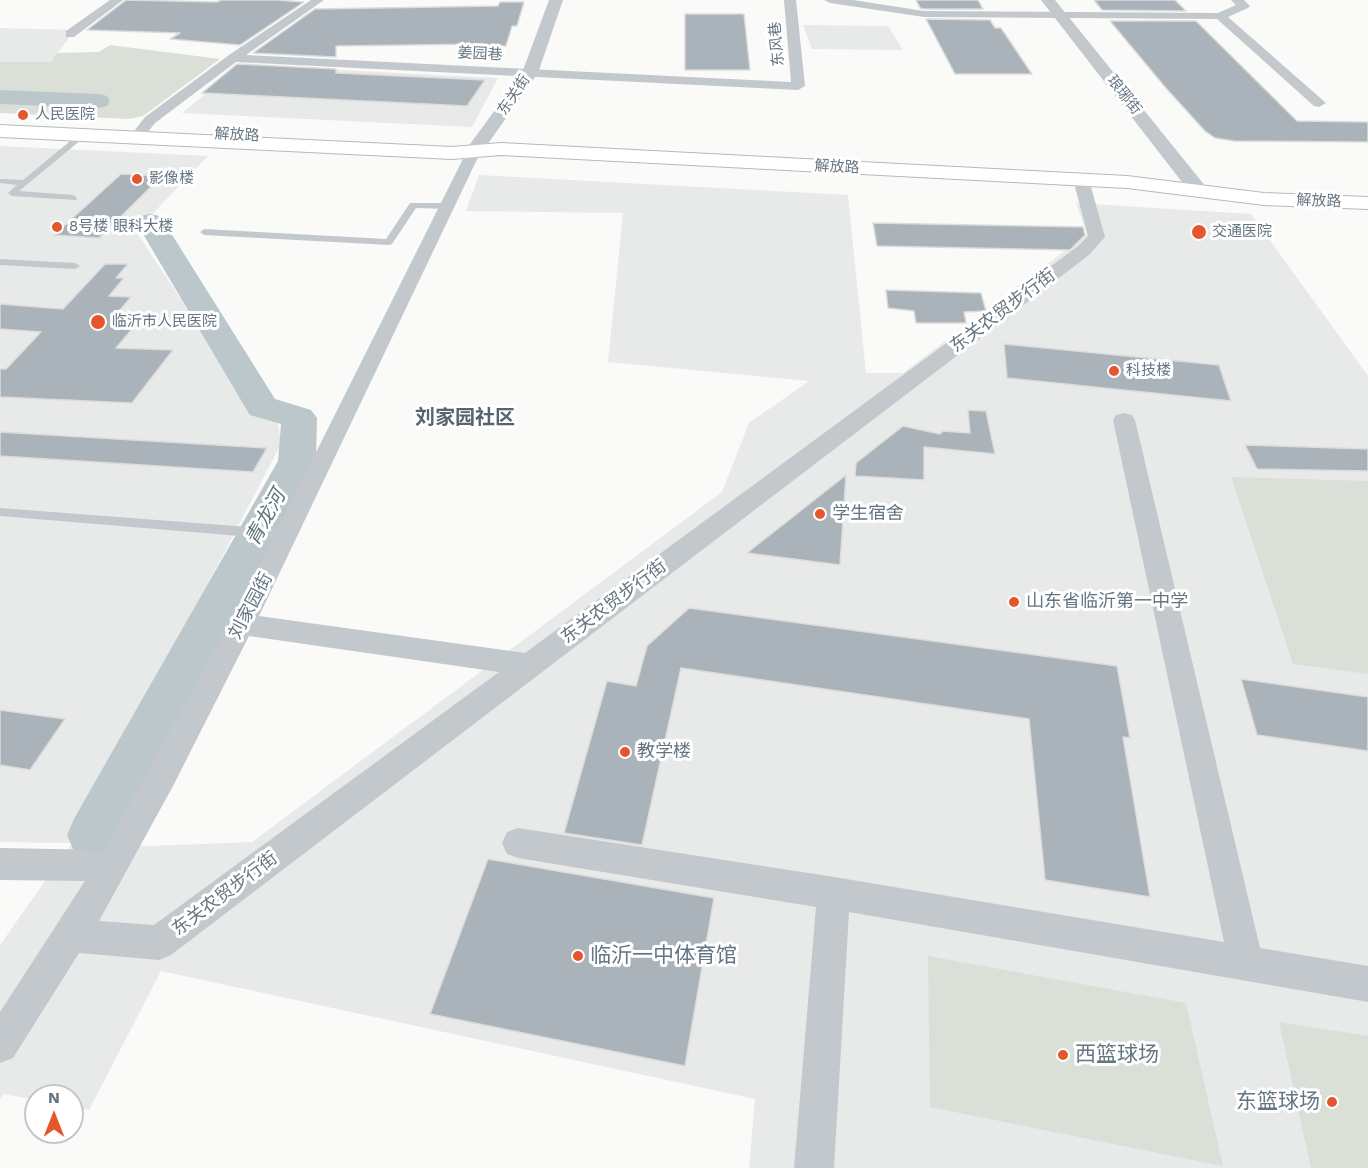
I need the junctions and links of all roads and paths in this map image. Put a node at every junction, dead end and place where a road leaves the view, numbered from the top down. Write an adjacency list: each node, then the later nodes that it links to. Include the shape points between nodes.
1 (117, 0): 10 (street)
2 (318, 0): 11 (street)
3 (556, 0): 12 (street, 东关街)
4 (790, 0): 13 (street, 东风巷)
5 (830, 0): 8 (street, via 924,14)
6 (1048, 0): 8 (street, 琅琊街)
7 (1237, 0): 9 (street, via 1244,6)
8 (1059, 14): 9 (street); 23 (street, 琅琊街)
9 (1220, 16): 14 (street)
10 (70, 34)
11 (233, 58): 12 (street, 姜园巷); 16 (street)
12 (530, 73): 13 (street, 姜园巷); 19 (street, 东关街)
13 (798, 86)
14 (1319, 103)
15 (0, 124): 16 (main road, 解放路)
16 (142, 130): 19 (main road, 解放路)
17 (0, 131): 18 (main road, 解放路)
18 (83, 135): 19 (main road, 解放路); 21 (lane)
19 (474, 151): 22 (main road, 解放路); 23 (main road, 解放路, via 501,149 1127,182); 27 (street, 刘家园街)
20 (0, 181): 21 (lane)
21 (26, 183): 25 (lane, via 12,193)
22 (1083, 187): 23 (main road, 解放路); 35 (street, 东关农贸步行街, via 1097,237 1083,251)
23 (1199, 191): 24 (main road, 解放路); 26 (main road, 解放路, via 1264,199)
24 (1368, 191)
25 (73, 198)
26 (1368, 203)
27 (447, 207): 28 (lane, via 413,205 389,242); 33 (street, 刘家园街)
28 (204, 232)
29 (0, 261): 30 (lane)
30 (75, 266)
31 (1124, 420): 41 (street)
32 (0, 512): 33 (lane)
33 (278, 534): 34 (street, 刘家园街)
34 (242, 624): 35 (street); 38 (street, 刘家园街)
35 (531, 665): 40 (street, 东关农贸步行街, via 159,943)
36 (518, 843): 39 (street)
37 (0, 864): 38 (street)
38 (113, 866): 40 (street, 刘家园街)
39 (834, 893): 41 (street); 44 (street)
40 (70, 934): 43 (street, 刘家园街)
41 (1246, 963): 42 (street)
42 (1368, 984)
43 (0, 1046)
44 (814, 1168)

